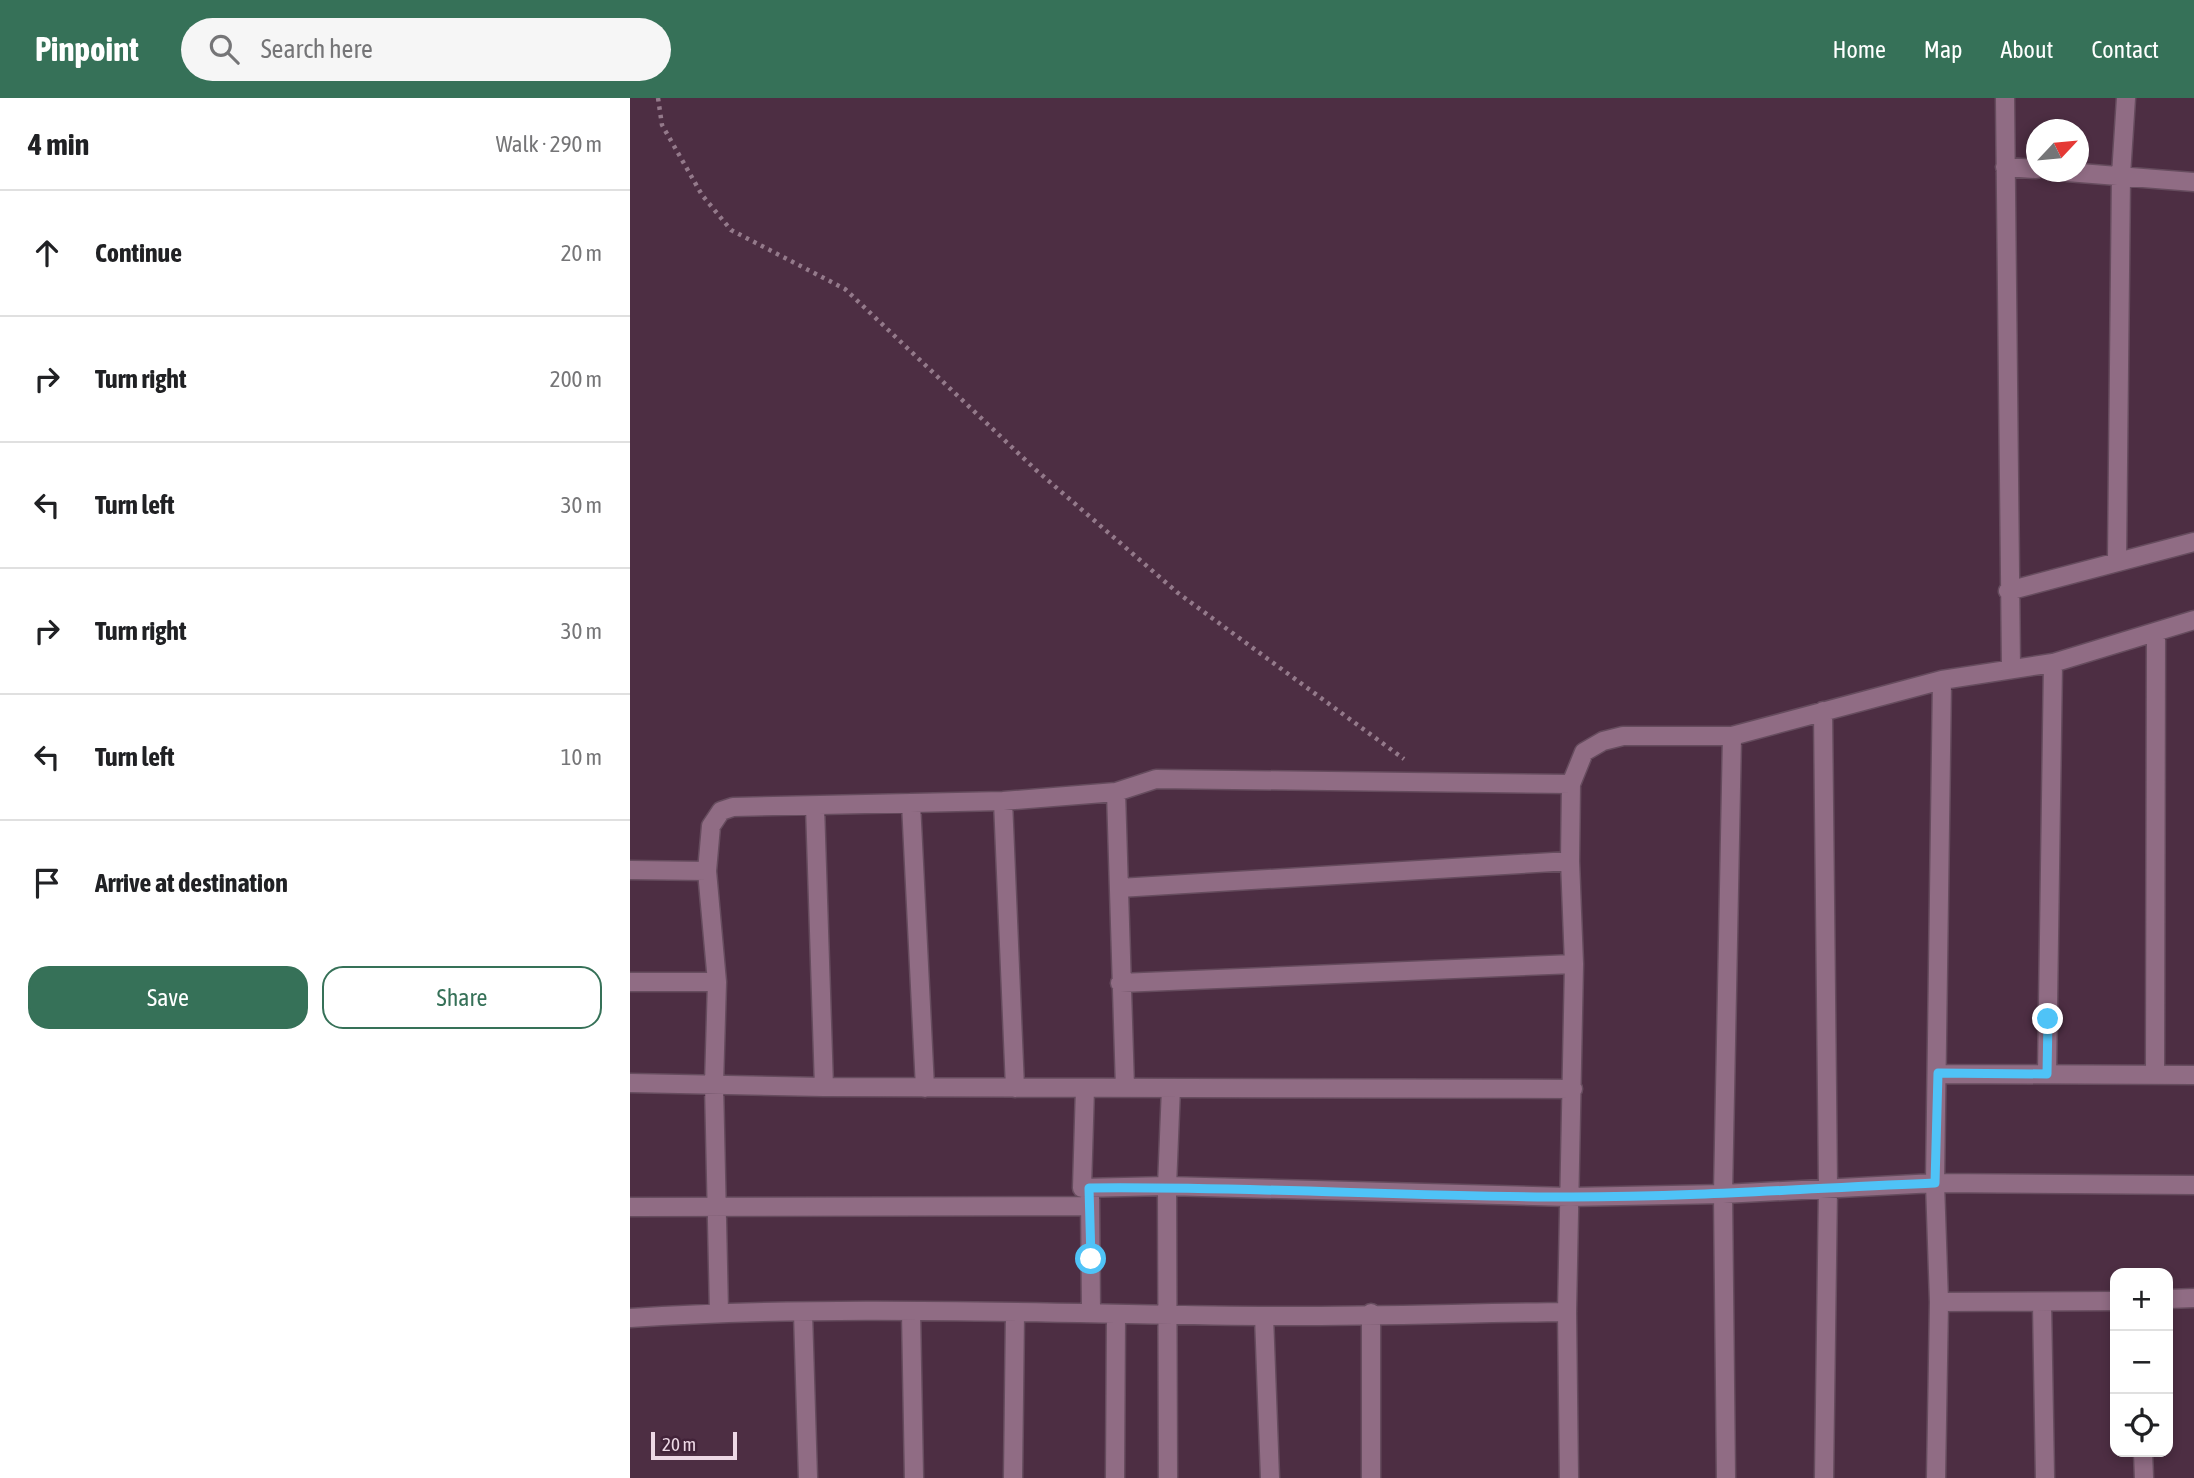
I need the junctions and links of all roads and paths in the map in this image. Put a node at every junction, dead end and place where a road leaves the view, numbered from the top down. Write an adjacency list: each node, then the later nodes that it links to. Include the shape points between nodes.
1 (658, 98): 19 (path, via 662,125 702,195 731,230 845,289 1036,470 1178,593)
2 (2005, 98): 4 (street)
3 (2126, 98): 7 (street)
4 (2005, 167): 5 (street); 11 (street)
5 (2026, 168)
6 (2089, 173): 7 (street)
7 (2121, 175): 8 (street); 10 (street)
8 (2194, 182)
9 (2194, 541): 10 (street)
10 (2117, 560): 11 (street)
11 (2008, 591): 15 (street)
12 (2194, 620): 13 (street)
13 (2156, 632): 14 (street); 35 (street)
14 (2053, 663): 15 (street); 34 (street)
15 (2011, 668): 16 (street)
16 (1942, 680): 17 (street); 33 (street)
17 (1823, 710): 18 (street); 49 (street)
18 (1732, 736): 20 (street, via 1623,736 1603,741 1584,752); 51 (street)
19 (1429, 780): 20 (street); 21 (street, via 1164,779)
20 (1571, 784): 25 (street)
21 (1116, 792): 22 (street); 28 (street)
22 (1003, 801): 23 (street); 41 (street)
23 (911, 803): 24 (street); 40 (street)
24 (815, 806): 27 (street, via 721,811 711,826); 39 (street)
25 (1570, 861): 28 (street); 29 (street)
26 (630, 870): 27 (street)
27 (707, 871): 31 (street)
28 (1119, 888): 32 (street)
29 (1574, 964): 32 (street); 45 (street)
30 (630, 982): 31 (street)
31 (717, 982): 38 (street)
32 (1121, 983): 43 (street)
33 (1938, 1073): 34 (street); 46 (street)
34 (2047, 1074): 35 (street)
35 (2155, 1074): 36 (street)
36 (2194, 1075)
37 (630, 1083): 38 (street)
38 (714, 1084): 39 (street); 55 (street)
39 (824, 1087): 40 (street)
40 (925, 1088): 41 (street)
41 (1015, 1088): 42 (street)
42 (1085, 1088): 43 (street); 50 (street, via 1082,1188)
43 (1125, 1088): 44 (street)
44 (1171, 1088): 45 (street); 48 (street)
45 (1573, 1089): 52 (street)
46 (1935, 1183): 47 (street); 49 (street); 59 (street)
47 (2194, 1185)
48 (1167, 1186): 50 (street); 52 (street); 69 (street)
49 (1828, 1187): 51 (street); 82 (street)
50 (1089, 1188): 53 (street)
51 (1723, 1194): 52 (street); 81 (street)
52 (1569, 1197): 65 (street)
53 (1090, 1206): 55 (street); 64 (street)
54 (630, 1207): 55 (street)
55 (716, 1207): 62 (street)
56 (2194, 1298): 57 (street)
57 (2173, 1299)
58 (2110, 1301): 60 (street)
59 (1938, 1302): 60 (street); 84 (street)
60 (2042, 1303): 85 (street)
61 (911, 1311): 63 (street); 66 (street); 74 (street)
62 (719, 1312): 63 (street); 71 (street)
63 (803, 1312): 73 (street)
64 (1091, 1312): 66 (street); 68 (street)
65 (1567, 1312): 67 (street); 80 (street)
66 (1014, 1313): 75 (street)
67 (1371, 1313): 70 (street); 79 (street)
68 (1116, 1314): 69 (street); 76 (street)
69 (1168, 1315): 70 (street); 77 (street)
70 (1264, 1316): 78 (street)
71 (630, 1318)
72 (2143, 1457): 86 (street)
73 (808, 1478)
74 (914, 1478)
75 (1013, 1478)
76 (1115, 1478)
77 (1168, 1478)
78 (1270, 1478)
79 (1371, 1478)
80 (1569, 1478)
81 (1726, 1478)
82 (1824, 1478): 83 (street)
83 (1838, 1478)
84 (1936, 1478)
85 (2045, 1478)
86 (2144, 1478)

